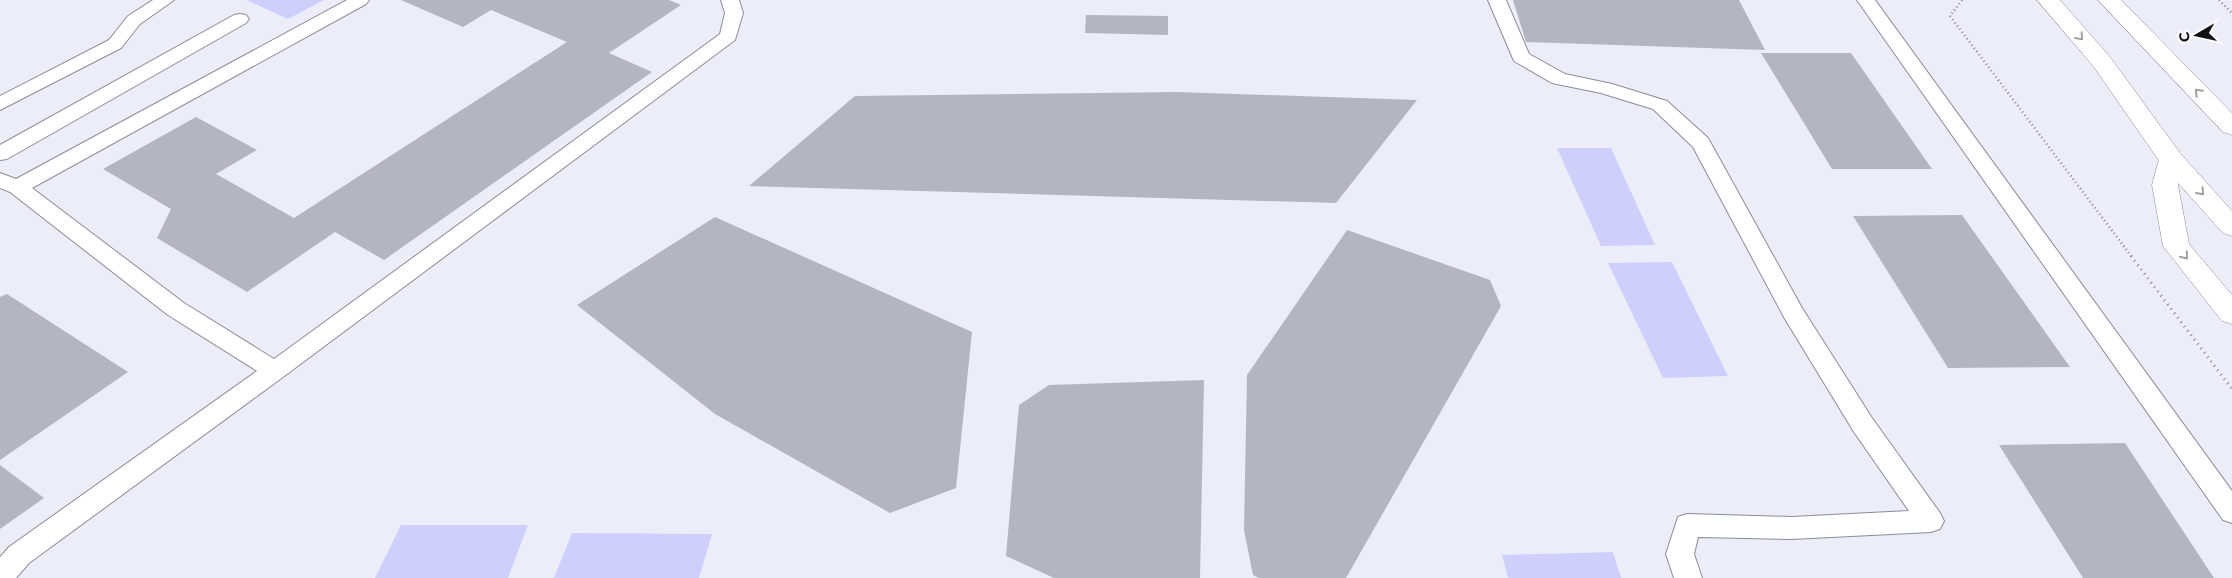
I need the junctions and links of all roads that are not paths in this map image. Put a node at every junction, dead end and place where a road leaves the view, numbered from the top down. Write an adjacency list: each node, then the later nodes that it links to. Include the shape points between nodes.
1 (165, 0): 9 (lane, via 134,20 116,44)
2 (360, 0): 13 (lane)
3 (730, 0): 16 (lane, via 734,13 729,36)
4 (1497, 0): 19 (lane, via 1521,57 1559,79 1605,88 1660,106 1701,143 1793,313 1863,425 1931,521 1792,528 1687,525 1680,554)
5 (1866, 0): 17 (lane)
6 (2048, 0): 12 (main road, one-way to 12, via 2102,62)
7 (2109, 0): 10 (main road, one-way to 7)
8 (240, 19): 11 (lane)
9 (0, 104)
10 (2232, 127)
11 (0, 154)
12 (2171, 160): 14 (main road, one-way to 14); 15 (main road, one-way to 15, via 2165,185 2176,246)
13 (8, 183): 16 (lane, via 176,309)
14 (2232, 227)
15 (2232, 314)
16 (275, 371): 18 (lane, via 19,555)
17 (2232, 512)
18 (0, 576)
19 (1688, 578)

